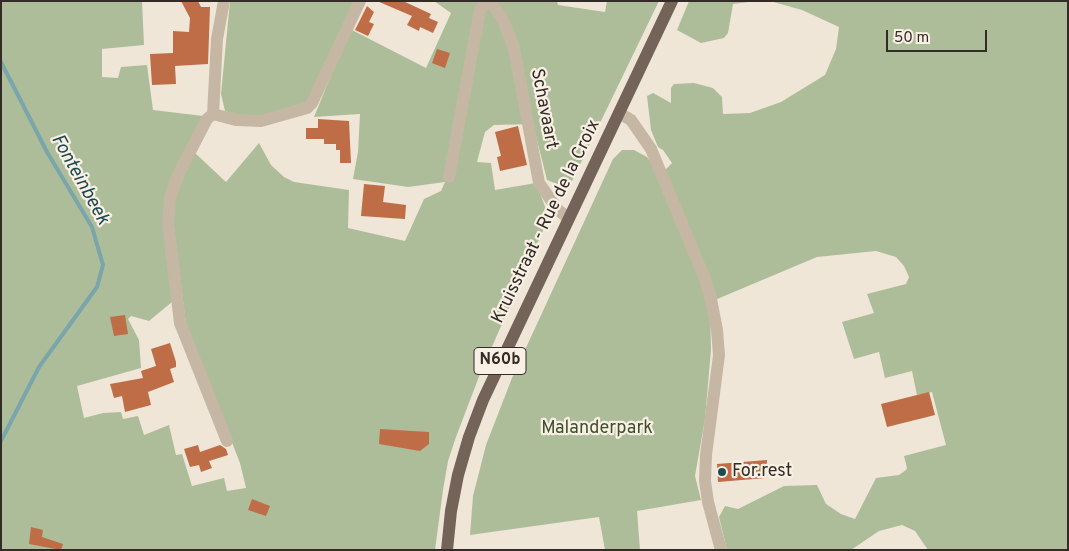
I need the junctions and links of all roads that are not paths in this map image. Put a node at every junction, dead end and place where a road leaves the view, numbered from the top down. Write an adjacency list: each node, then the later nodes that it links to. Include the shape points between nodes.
1 (224, 1): 6 (street, via 217,39)
2 (360, 1): 6 (street, via 307,108 262,121 236,120)
3 (488, 1): 7 (street, via 480,10); 8 (street, Schavaart, via 503,20 514,48 539,183 558,210)
4 (672, 1): 5 (main road, Kruisstraat - Rue de la Croix / N60b)
5 (619, 113): 8 (main road, Kruisstraat - Rue de la Croix / N60b); 11 (street, via 631,120 651,150 711,299 719,355 705,481)
6 (213, 114): 9 (street, via 178,175 170,198 168,224 180,323)
7 (449, 177)
8 (568, 218): 10 (main road, Kruisstraat - Rue de la Croix / N60b, via 496,370 469,437 451,511)
9 (227, 441)
10 (447, 550)
11 (721, 550)

